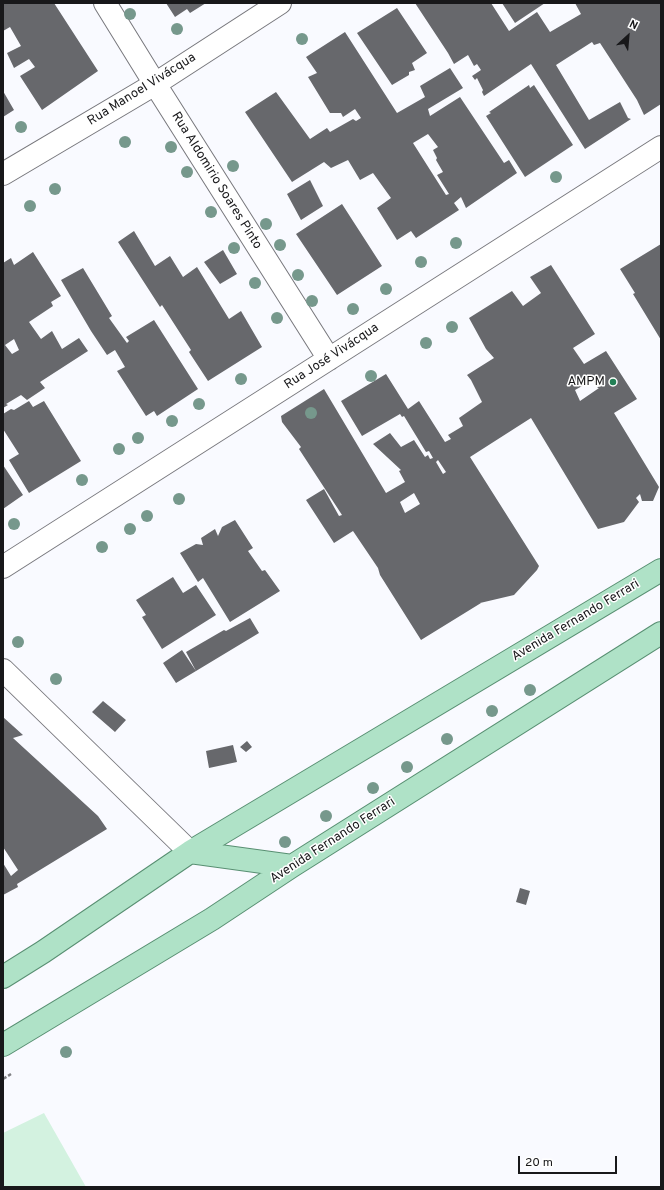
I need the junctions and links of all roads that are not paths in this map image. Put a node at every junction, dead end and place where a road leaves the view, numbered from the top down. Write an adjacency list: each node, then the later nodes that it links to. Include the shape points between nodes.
1 (105, 3): 3 (street, Rua Aldomirio Soares Pinto)
2 (280, 3): 3 (street, Rua Manoel Vivácqua)
3 (155, 84): 5 (street, Rua Manoel Vivácqua); 6 (street, Rua Aldomirio Soares Pinto)
4 (661, 147): 6 (street, Rua José Vivácqua)
5 (3, 174)
6 (329, 358): 7 (street, Rua José Vivácqua)
7 (3, 567)
8 (661, 570): 11 (main road, Avenida Fernando Ferrari)
9 (661, 634): 12 (main road, Avenida Fernando Ferrari)
10 (3, 670): 11 (street)
11 (190, 852): 12 (main road); 13 (main road, Avenida Fernando Ferrari)
12 (292, 866): 14 (main road, Avenida Fernando Ferrari, via 212,919)
13 (3, 977)
14 (3, 1046)

